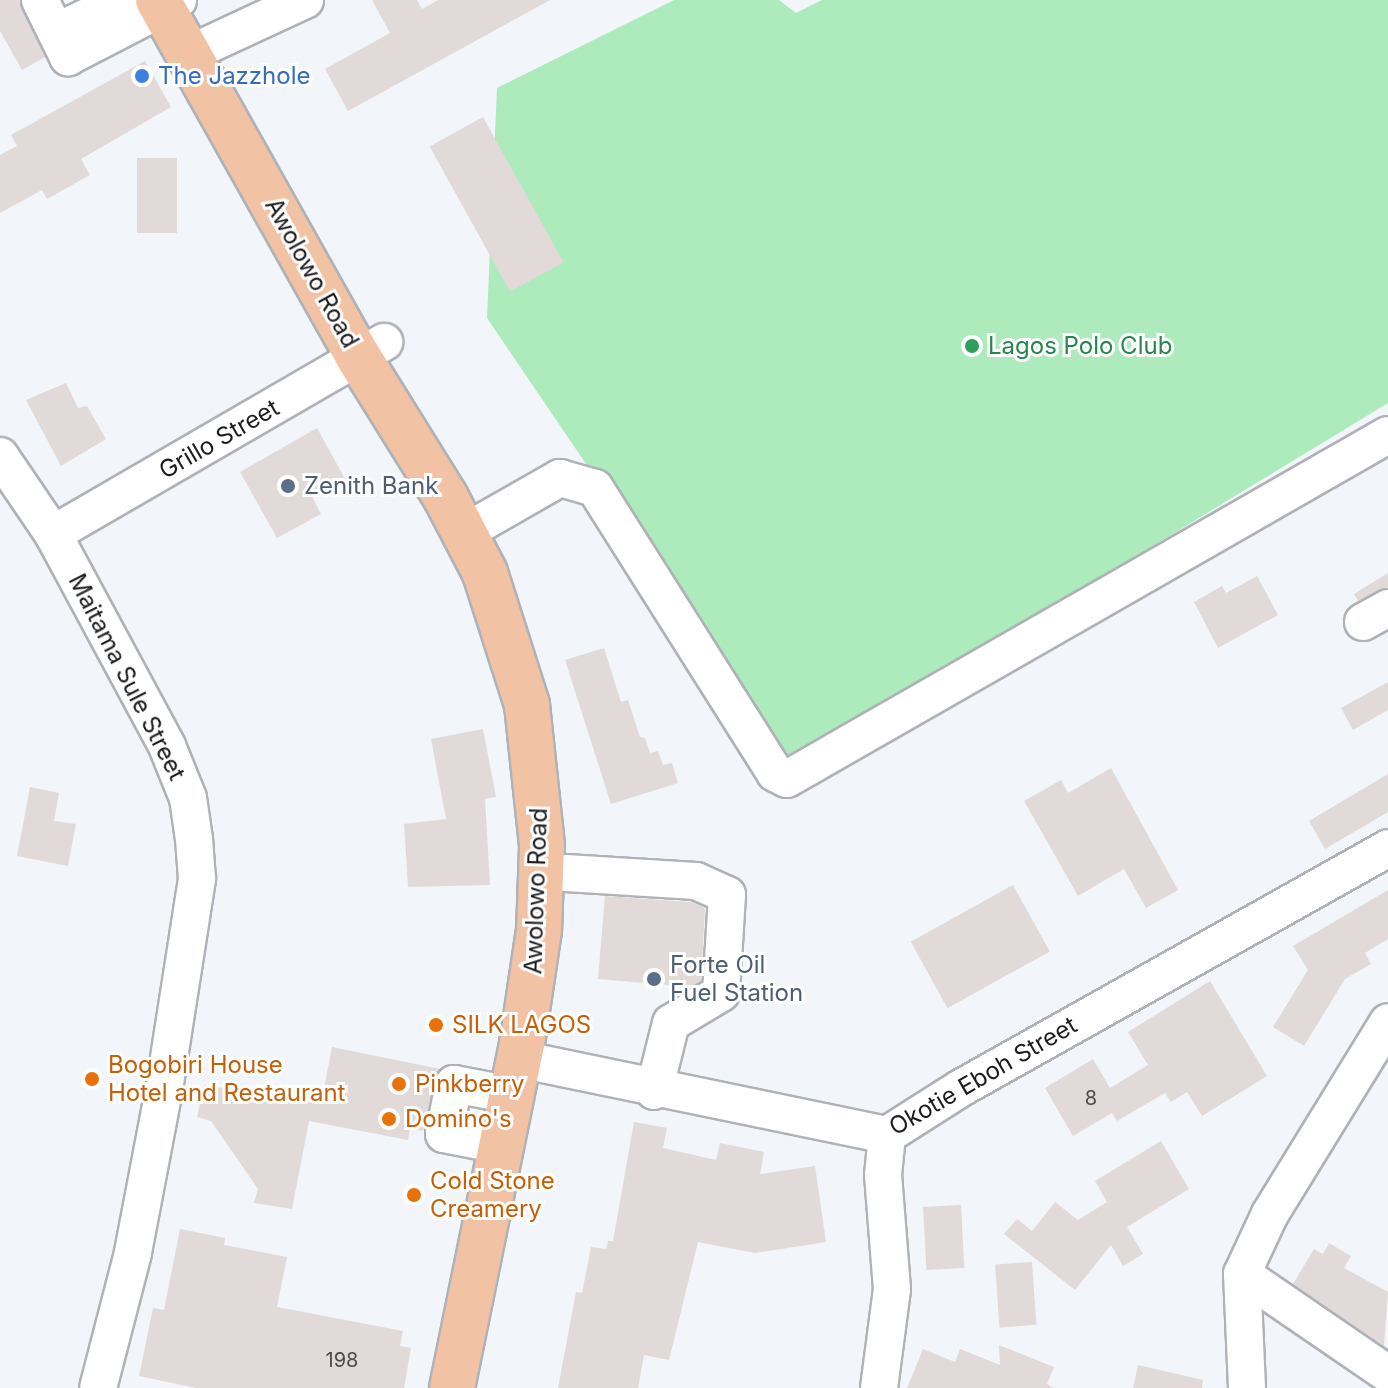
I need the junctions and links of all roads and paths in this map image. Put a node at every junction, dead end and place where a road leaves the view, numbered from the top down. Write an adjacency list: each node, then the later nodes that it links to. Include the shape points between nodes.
1 (305, 0): 4 (street)
2 (150, 5): 3 (street, via 68,57); 4 (main road, Awolowo Road); 5 (main road, Awolowo Road)
3 (50, 10)
4 (208, 45): 5 (main road, Awolowo Road)
5 (372, 350): 8 (main road, Awolowo Road); 9 (street, Grillo Street); 13 (main road, Awolowo Road, via 485,573 527,705 542,846)
6 (1388, 435): 8 (street, via 787,779 775,773 595,488 560,478)
7 (0, 456): 9 (street, Maitama Sule Street)
8 (481, 523): 11 (main road, Awolowo Road, via 540,680 564,808)
9 (53, 534): 19 (street, Maitama Sule Street, via 167,746 188,798 197,879 133,1253)
10 (1388, 848): 15 (street, Okotie Eboh Street)
11 (566, 873): 13 (main road, Awolowo Road, via 554,1002); 14 (street, via 696,881 727,895 721,993 671,1023)
12 (1382, 1045): 17 (street, via 1270,1214)
13 (524, 1073): 14 (street, Okotie Eboh Street); 16 (main road, Awolowo Road); 16 (street, Okotie Eboh Street, via 454,1084 444,1134); 21 (main road, Awolowo Road)
14 (654, 1091): 15 (street, Okotie Eboh Street)
15 (887, 1135): 22 (street, via 883,1175 892,1289)
16 (500, 1145): 20 (main road, Awolowo Road)
17 (1242, 1274): 18 (street); 23 (street)
18 (1388, 1374)
19 (98, 1388)
20 (452, 1388)
21 (480, 1388)
22 (879, 1388)
23 (1247, 1388)

